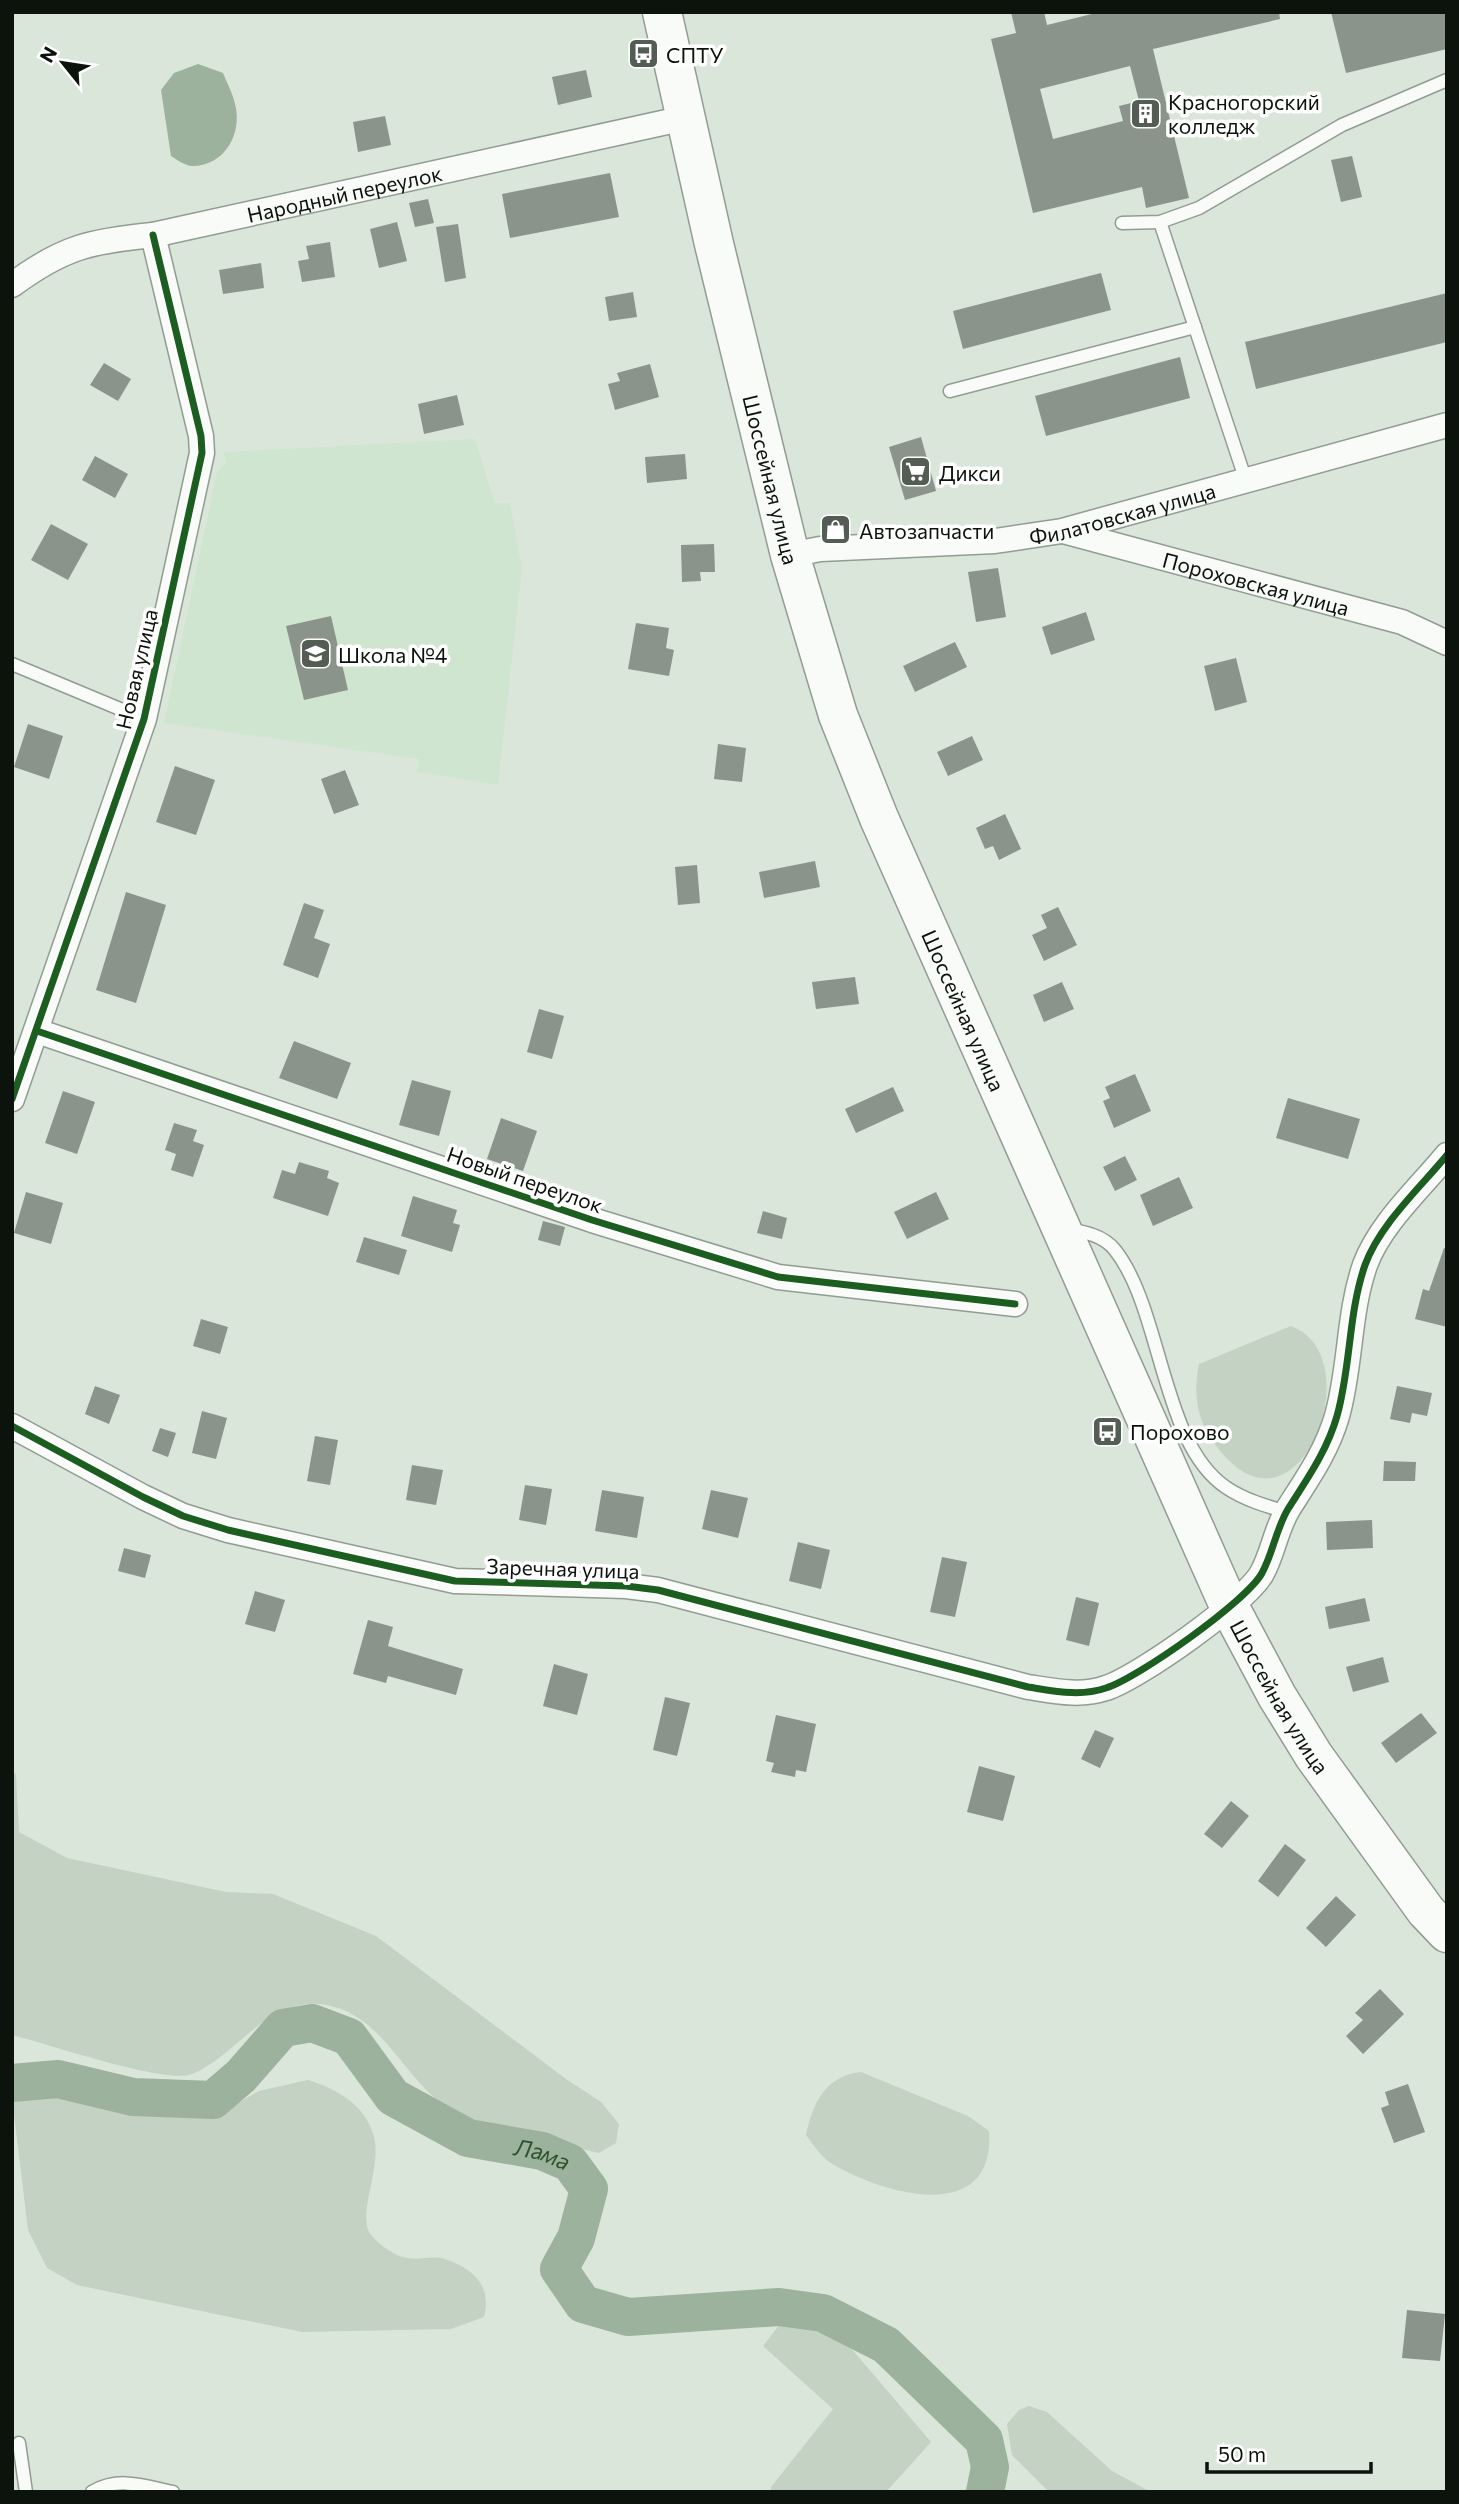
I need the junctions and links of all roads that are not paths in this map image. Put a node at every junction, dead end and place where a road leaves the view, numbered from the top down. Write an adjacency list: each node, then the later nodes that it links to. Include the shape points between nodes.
1 (662, 12): 3 (main road, Шоссейная улица)
2 (1447, 80): 4 (lane, via 1342,125 1199,208)
3 (685, 118): 6 (street, Народный переулок); 13 (main road, Шоссейная улица)
4 (1160, 222): 5 (lane); 8 (lane)
5 (1122, 223)
6 (153, 235): 7 (street, Народный переулок, via 76,247 48,259); 16 (street, Новая улица, via 202,453)
7 (12, 285)
8 (1195, 327): 9 (lane); 11 (lane)
9 (950, 391)
10 (1447, 425): 11 (street, Филатовская улица)
11 (1246, 481): 12 (street, Филатовская улица)
12 (1062, 531): 13 (street, Филатовская улица, via 995,541 820,549); 14 (street, Пороховская улица, via 1402,622)
13 (790, 555): 20 (main road, Шоссейная улица, via 838,715 879,818)
14 (1447, 643)
15 (12, 664): 16 (lane)
16 (144, 719): 17 (street, Новая улица)
17 (37, 1031): 18 (street, Новая улица); 21 (street, Новый переулок, via 745,1268 778,1277)
18 (12, 1099)
19 (1447, 1155): 23 (street, Заречная улица, via 1402,1208 1366,1262 1355,1298 1337,1417 1321,1457)
20 (1062, 1229): 23 (lane, via 1090,1232 1114,1248 1138,1290 1183,1430 1203,1463 1226,1487 1262,1505); 24 (main road, Шоссейная улица)
21 (1015, 1304)
22 (12, 1426): 24 (street, Заречная улица, via 143,1497 228,1530 455,1581 658,1590 1028,1687 1079,1694 1108,1688 1146,1668)
23 (1287, 1511): 24 (street, Заречная улица, via 1262,1573)
24 (1230, 1606): 25 (main road, Шоссейная улица, via 1314,1756 1426,1911)
25 (1447, 1933)
26 (19, 2443): 27 (lane)
27 (26, 2492)
28 (92, 2492): 29 (lane, via 107,2483 127,2483)
29 (173, 2492)

